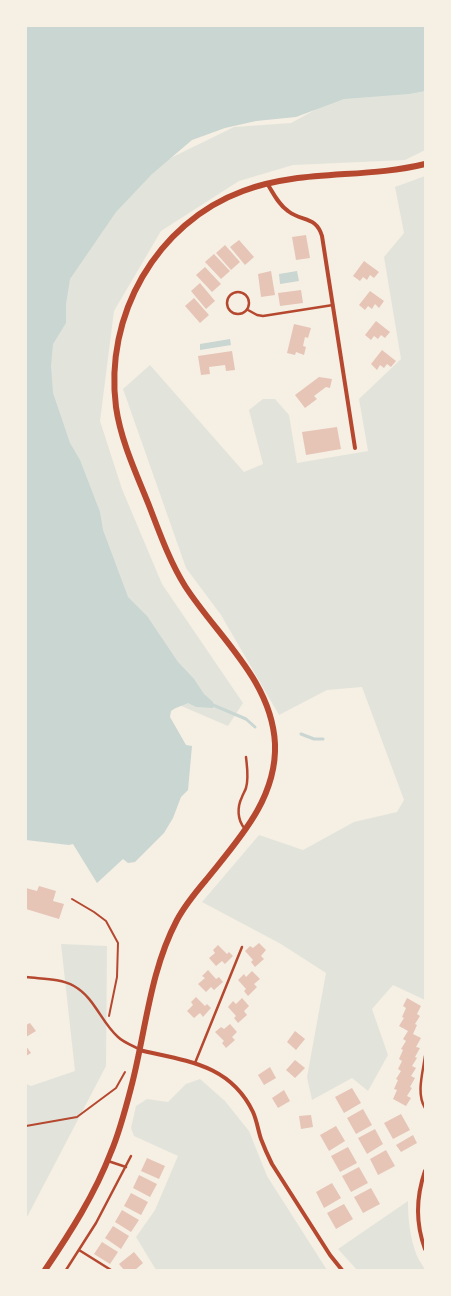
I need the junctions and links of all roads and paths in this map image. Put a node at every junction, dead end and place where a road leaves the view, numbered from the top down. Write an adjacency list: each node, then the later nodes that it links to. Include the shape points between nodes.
1 (425, 164): 2 (street, via 387,171 302,177)
2 (267, 184): 3 (street, via 287,211 309,220 320,229); 7 (street, via 243,190 208,208 177,232 160,251 138,285 124,316 117,344 115,374 116,405 122,434 174,565 188,590 249,673 270,716 275,740 272,774 263,801)
3 (333, 305): 4 (lane, via 263,316); 5 (street)
4 (248, 310): 4 (lane, via 240,314 232,312 227,305 229,296 237,292 245,294 250,301)
5 (355, 448)
6 (246, 757): 7 (lane, via 246,788 238,812 240,822)
7 (246, 830): 12 (street, via 175,923 153,981)
8 (72, 899): 11 (path, via 106,921 118,943 117,977)
9 (242, 947): 14 (lane)
10 (26, 977): 11 (lane, via 60,981 73,986 91,1001)
11 (107, 1023): 12 (lane, via 119,1039)
12 (139, 1050): 14 (street); 19 (street, via 132,1085)
13 (425, 1056): 16 (lane, via 421,1094)
14 (195, 1063): 27 (street, via 224,1077 241,1093 253,1114 272,1164)
15 (128, 1069): 17 (path, via 116,1088 77,1118)
16 (425, 1108)
17 (26, 1126)
18 (131, 1156): 20 (lane)
19 (107, 1160): 20 (lane); 24 (street, via 70,1233)
20 (126, 1167): 23 (lane)
21 (425, 1170): 22 (street, via 417,1202)
22 (425, 1249)
23 (79, 1250): 25 (lane); 26 (lane)
24 (45, 1270)
25 (66, 1270)
26 (111, 1270)
27 (342, 1270)

